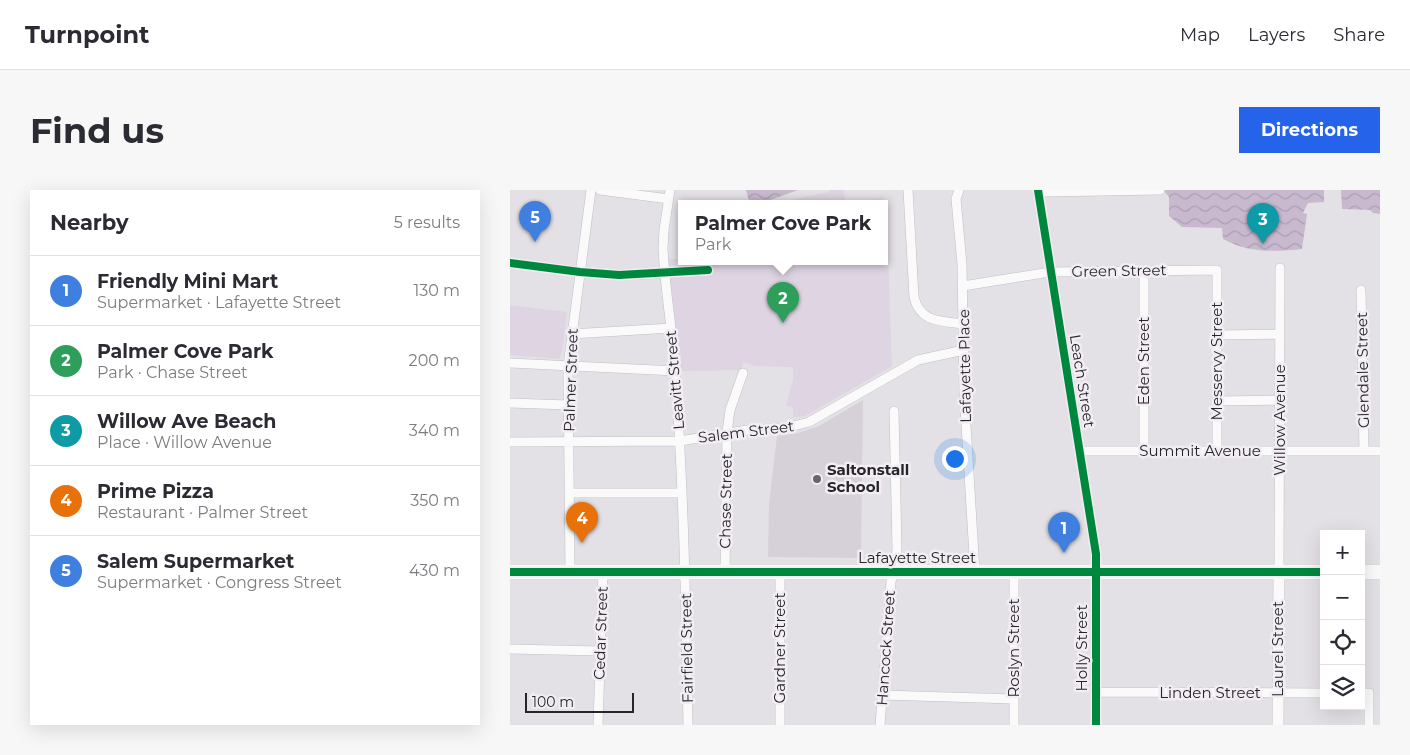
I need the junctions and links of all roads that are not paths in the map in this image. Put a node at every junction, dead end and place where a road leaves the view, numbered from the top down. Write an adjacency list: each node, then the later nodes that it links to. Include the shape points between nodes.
1 (591, 190): 12 (street, Palmer Street)
2 (600, 190): 7 (street)
3 (908, 190): 17 (street, via 917,308 930,318)
4 (960, 190): 15 (street, Lafayette Place, via 956,199)
5 (1160, 190): 6 (street)
6 (1043, 192): 13 (street, Leach Street)
7 (669, 194): 14 (street, Leavitt Street, via 663,248)
8 (510, 262): 12 (street)
9 (1280, 268): 20 (street, Willow Avenue)
10 (1217, 270): 11 (street, Green Street); 21 (street, Messervy Street)
11 (1144, 271): 13 (street, Green Street); 37 (street, Eden Street)
12 (580, 272): 14 (street, via 619,275); 19 (street, Palmer Street)
13 (1050, 272): 15 (street, Green Street); 36 (street, Leach Street)
14 (665, 273): 18 (street, Leavitt Street)
15 (963, 286): 17 (street, Lafayette Place)
16 (1361, 290): 40 (street, Glendale Street)
17 (964, 324): 22 (street, Lafayette Place)
18 (671, 328): 19 (street); 25 (street, Leavitt Street)
19 (571, 334): 24 (street, Palmer Street)
20 (1280, 334): 21 (street); 28 (street, Willow Avenue)
21 (1217, 335): 27 (street, Messervy Street)
22 (964, 350): 32 (street, Salem Street, via 918,360 804,424); 51 (street, Lafayette Place, via 964,401)
23 (510, 363): 24 (street)
24 (568, 366): 25 (street); 30 (street, Palmer Street)
25 (676, 370): 33 (street, Leavitt Street)
26 (743, 373): 32 (street, Chase Street, via 730,410)
27 (1217, 400): 28 (street); 38 (street, Messervy Street)
28 (1280, 400): 39 (street, Willow Avenue)
29 (510, 403): 30 (street)
30 (568, 405): 35 (street, Palmer Street)
31 (894, 411): 50 (street, Hancock Street, via 897,548)
32 (727, 432): 33 (street, Salem Street); 48 (street, Chase Street)
33 (680, 441): 35 (street, Salem Street); 43 (street, Leavitt Street)
34 (510, 442): 35 (street, Salem Street)
35 (568, 442): 42 (street, Palmer Street)
36 (1080, 451): 37 (street, Summit Avenue); 53 (street, Leach Street)
37 (1144, 451): 38 (street, Summit Avenue)
38 (1217, 451): 39 (street, Summit Avenue)
39 (1280, 451): 40 (street, Summit Avenue); 54 (street, Willow Avenue)
40 (1364, 451): 41 (street, Summit Avenue)
41 (1380, 451)
42 (569, 493): 43 (street); 44 (street, Palmer Street)
43 (682, 493): 47 (street, Leavitt Street)
44 (570, 571): 45 (highway, Lafayette Street); 46 (highway, Lafayette Street)
45 (603, 571): 47 (highway, Lafayette Street); 59 (street, Cedar Street)
46 (510, 572)
47 (685, 572): 48 (highway, Lafayette Street); 67 (street, Fairfield Street)
48 (725, 572): 49 (highway, Lafayette Street)
49 (780, 572): 50 (highway, Lafayette Street); 68 (street, Gardner Street)
50 (893, 572): 51 (highway, Lafayette Street); 64 (street, Hancock Street)
51 (975, 572): 52 (highway, Lafayette Street)
52 (1014, 572): 53 (highway, Lafayette Street); 65 (street, Roslyn Street)
53 (1096, 572): 54 (highway, Lafayette Street); 60 (street, Holly Street)
54 (1279, 572): 55 (highway, Lafayette Street); 63 (street, Laurel Street)
55 (1320, 572)
56 (1365, 572): 57 (highway)
57 (1380, 572)
58 (510, 649): 59 (street)
59 (600, 651): 66 (street, Cedar Street)
60 (1096, 692): 63 (street, Linden Street); 71 (street, Holly Street)
61 (1320, 693): 63 (street, Linden Street)
62 (1365, 693): 73 (street, via 1369,693)
63 (1278, 694): 72 (street, Laurel Street)
64 (882, 695): 65 (street); 69 (street, Hancock Street)
65 (1014, 699): 70 (street, Roslyn Street)
66 (598, 725)
67 (688, 725)
68 (780, 725)
69 (880, 725)
70 (1014, 725)
71 (1096, 725)
72 (1278, 725)
73 (1369, 725)

